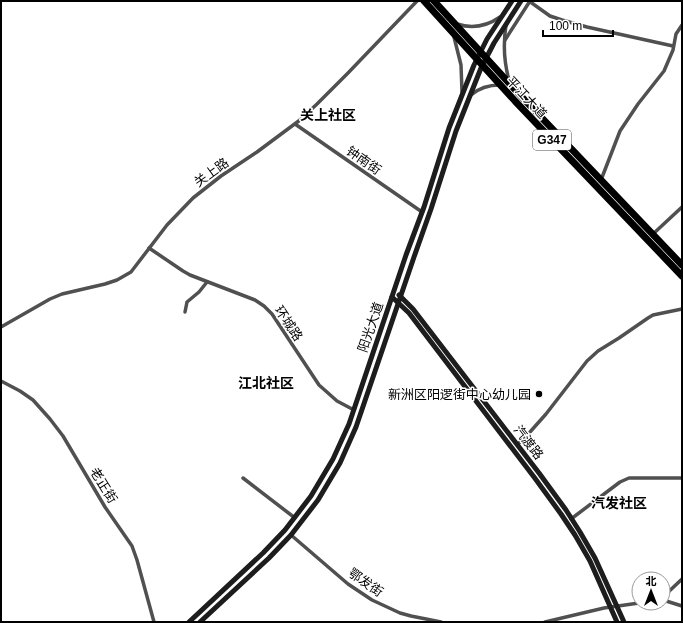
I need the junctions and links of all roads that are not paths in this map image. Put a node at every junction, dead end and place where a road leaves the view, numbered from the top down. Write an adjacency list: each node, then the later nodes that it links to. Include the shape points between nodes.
1 (417, 1): 22 (street, 关上路, via 318,104)
2 (424, 1): 11 (highway, 平江大道 / G347)
3 (434, 1): 8 (highway, 平江大道 / G347)
4 (512, 1): 7 (street, 阳光大道)
5 (521, 1): 9 (street, 阳光大道)
6 (529, 1): 12 (street); 13 (street, via 550,16 562,20)
7 (502, 16): 8 (street, via 480,26 469,27); 14 (street, 阳光大道)
8 (454, 23): 14 (highway, 平江大道 / G347)
9 (507, 23): 12 (street); 15 (street, 阳光大道)
10 (682, 26): 13 (street, via 676,34)
11 (452, 32): 16 (highway, 平江大道 / G347); 20 (street, via 461,65)
12 (504, 41): 18 (street)
13 (673, 46): 23 (street, via 664,71 620,131)
14 (480, 52): 15 (highway, 平江大道 / G347); 16 (street, 阳光大道)
15 (485, 58): 17 (street, 阳光大道); 18 (highway, 平江大道 / G347)
16 (476, 59): 17 (highway, 平江大道 / G347); 20 (street, 阳光大道)
17 (482, 65): 19 (highway, 平江大道 / G347); 21 (street, 阳光大道)
18 (509, 84): 23 (highway, 平江大道 / G347)
19 (500, 85): 21 (street, via 484,88); 29 (highway, 平江大道 / G347)
20 (462, 93): 25 (street, 阳光大道)
21 (470, 96): 32 (street, 阳光大道)
22 (295, 124): 25 (street, 钟南街); 27 (street, 关上路, via 193,198)
23 (601, 180): 26 (highway, 平江大道 / G347)
24 (682, 207): 26 (street)
25 (422, 212): 31 (street, 阳光大道)
26 (653, 234): 28 (highway, 平江大道 / G347)
27 (149, 248): 30 (street, 环城路, via 183,271); 37 (street, 关上路, via 131,272 124,276 105,284 62,294)
28 (682, 265)
29 (682, 276)
30 (207, 282): 36 (street, via 187,302); 39 (street, 环城路, via 255,300 264,306 319,385 336,401)
31 (394, 291): 32 (street, 汽渡路); 33 (street, 阳光大道)
32 (400, 296): 34 (street, 阳光大道); 40 (street, 汽渡路, via 413,309)
33 (392, 297): 34 (street, 汽渡路); 39 (street, 阳光大道)
34 (398, 303): 45 (street, 阳光大道, via 347,450 318,500); 52 (street, 汽渡路, via 409,313 561,514 590,561)
35 (682, 309): 40 (street, via 648,318 592,356 539,424)
36 (186, 312)
37 (1, 327)
38 (1, 381): 53 (street, 老正街, via 33,400 63,436 105,507 132,546)
39 (354, 410): 43 (street, 阳光大道, via 333,459)
40 (517, 445): 44 (street, 汽渡路)
41 (243, 478): 43 (street)
42 (682, 478): 44 (street, via 625,479)
43 (295, 518): 54 (street, 阳光大道, via 269,547)
44 (571, 519): 50 (street, 汽渡路, via 595,558)
45 (291, 535): 55 (street, 阳光大道); 56 (street, 鄂发街, via 348,584 372,600 400,613)
46 (682, 579): 47 (street)
47 (671, 590)
48 (671, 601): 51 (street)
49 (631, 604): 50 (street)
50 (617, 606): 52 (street); 59 (street, 汽渡路)
51 (682, 606)
52 (611, 607): 57 (street); 58 (street, 汽渡路)
53 (154, 622)
54 (189, 622)
55 (200, 622)
56 (441, 622)
57 (545, 622)
58 (617, 622)
59 (624, 622)

